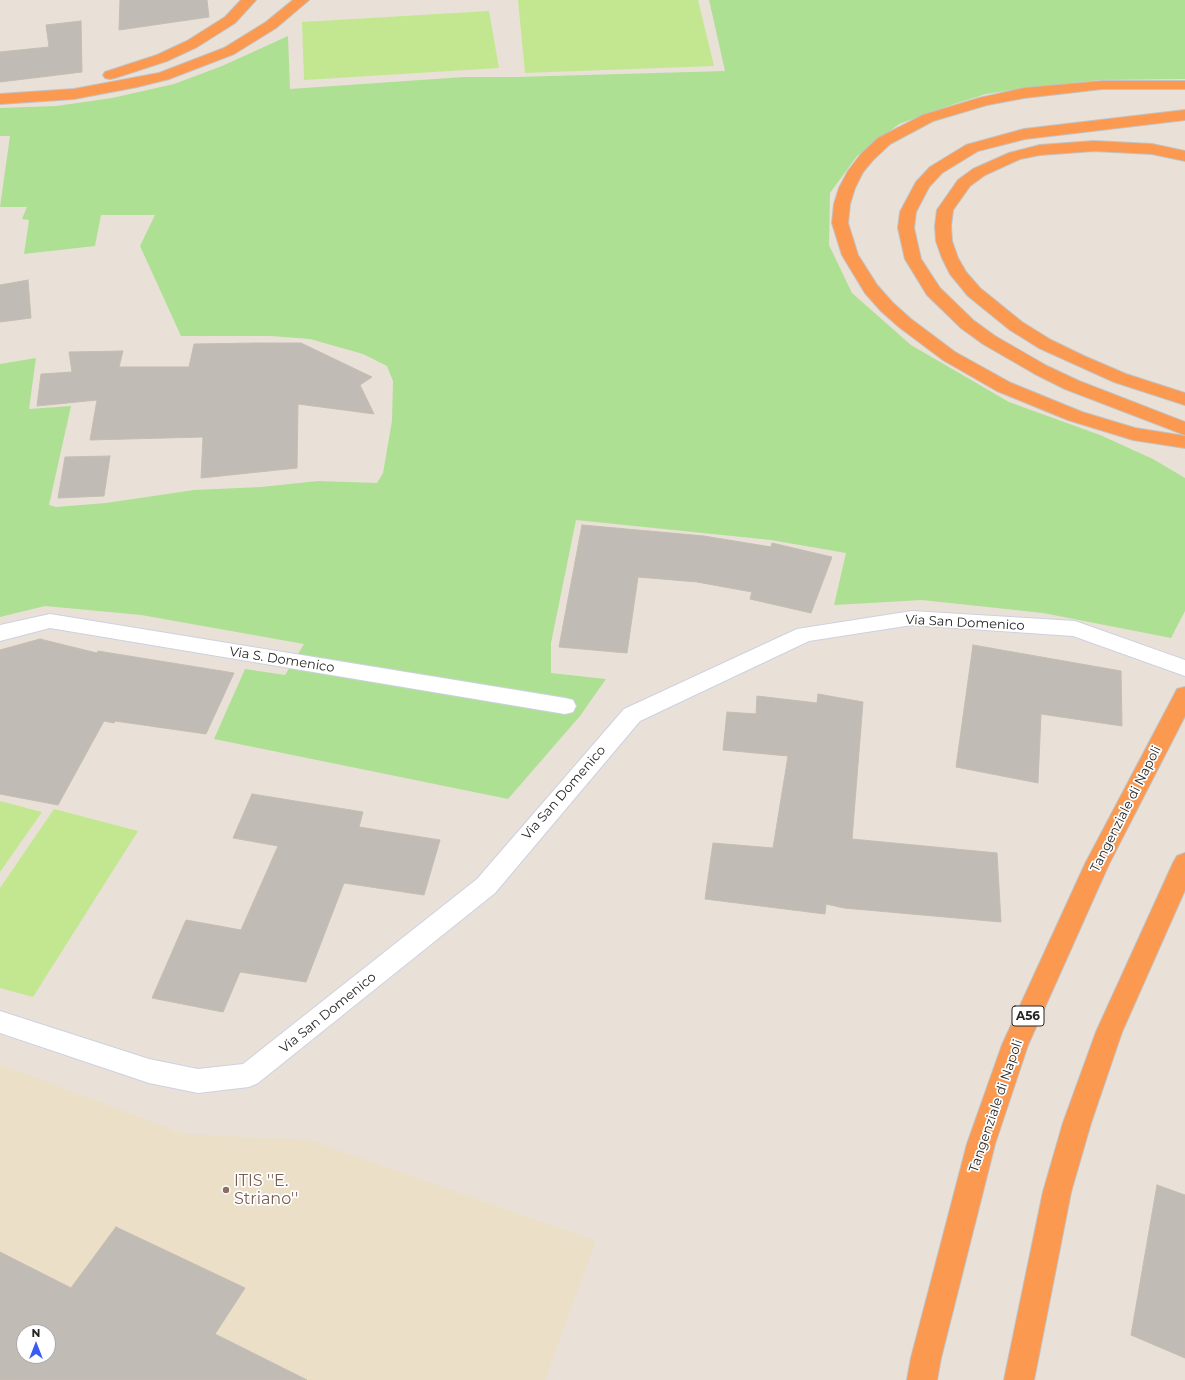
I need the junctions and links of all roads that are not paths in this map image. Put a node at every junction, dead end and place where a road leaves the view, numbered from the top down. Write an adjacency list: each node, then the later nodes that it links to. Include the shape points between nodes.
1 (232, 0): 6 (highway, via 215,22 185,45)
2 (249, 0): 6 (highway, via 230,20 212,33)
3 (288, 0): 5 (highway, via 263,26)
4 (302, 0): 5 (highway, via 271,26)
5 (229, 51): 9 (highway, via 187,68 137,83 74,94)
6 (162, 58): 8 (highway, via 92,80)
7 (1185, 85): 14 (highway, via 1102,85 1024,93 984,101 928,118 884,142 867,157 847,188 840,223 850,255 871,289 905,323 949,356 1004,387 1076,416 1133,434)
8 (0, 93)
9 (0, 99)
10 (1185, 115): 13 (highway, via 1024,134 972,148 936,170 922,185 908,212 906,228 913,259 933,291 957,315 989,340 1072,385)
11 (1185, 156): 12 (highway, via 1152,149 1094,146 1040,150 1015,156 979,172 964,184 945,210 942,226 950,258 959,274 974,292 1016,326 1078,360 1120,378)
12 (1185, 399)
13 (1185, 429)
14 (1185, 442)
15 (0, 633): 18 (street, Via S. Domenico, via 50,621)
16 (1185, 668): 20 (street, Via San Domenico, via 1075,629 912,618 805,634 632,715 486,886 249,1075 198,1082 149,1071)
17 (1185, 695): 21 (highway, Tangenziale di Napoli / A56, via 1097,864 1015,1045 980,1144)
18 (565, 706)
19 (1185, 863): 22 (highway, via 1109,1032 1078,1123 1058,1192)
20 (0, 1022)
21 (924, 1369)
22 (1019, 1380)

